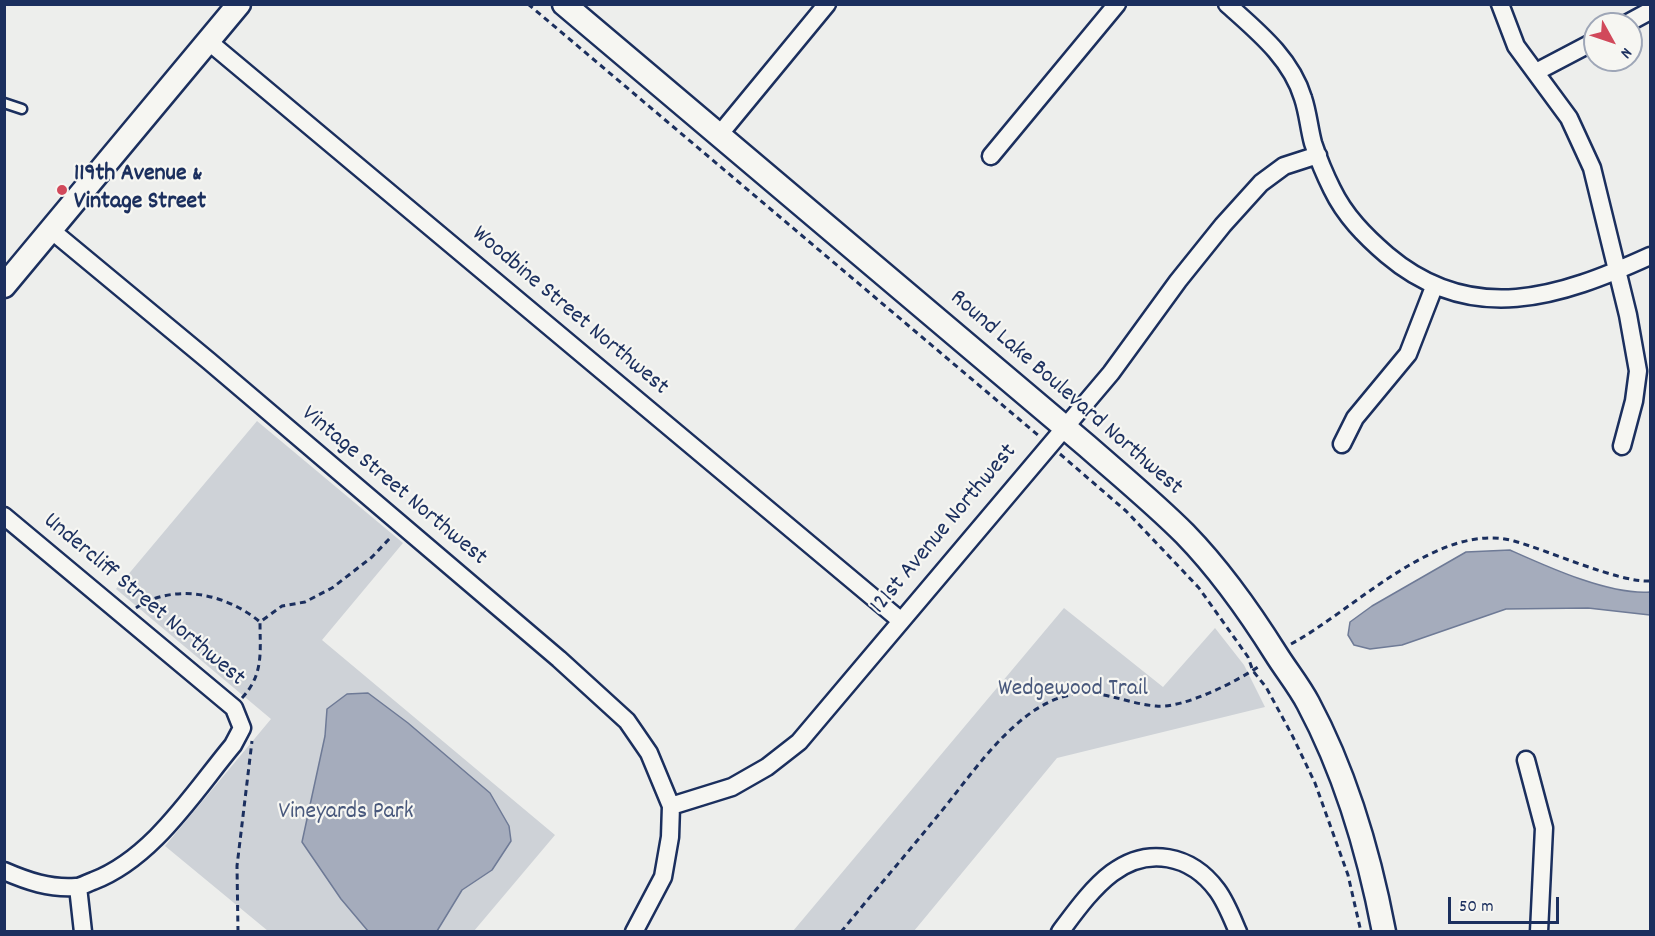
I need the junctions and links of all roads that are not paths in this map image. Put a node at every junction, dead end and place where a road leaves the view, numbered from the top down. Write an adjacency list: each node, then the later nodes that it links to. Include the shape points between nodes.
1 (239, 4): 7 (main road)
2 (564, 4): 12 (main road, Round Lake Boulevard Northwest)
3 (827, 4): 12 (street)
4 (1117, 4): 14 (street)
5 (1227, 4): 13 (street, via 1265,38 1289,69 1303,97)
6 (1500, 4): 9 (street, via 1516,46)
7 (208, 41): 15 (main road); 24 (street, Woodbine Street Northwest)
8 (1583, 47): 9 (street)
9 (1536, 72): 17 (street, via 1569,118 1592,168)
10 (4, 103): 11 (lane)
11 (22, 109)
12 (719, 135): 20 (main road, Round Lake Boulevard Northwest)
13 (1318, 154): 19 (street, via 1333,191 1359,231 1399,265); 20 (street, 121st Avenue Northwest, via 1284,166 1261,183 1200,252 1133,344)
14 (991, 156)
15 (51, 230): 18 (main road); 26 (street, Vintage Street Northwest, via 559,659 627,721 649,753)
16 (1650, 256): 17 (street)
17 (1618, 271): 19 (street, via 1559,292 1521,299 1478,297); 22 (street, via 1638,371)
18 (4, 286)
19 (1434, 286): 21 (street, via 1408,354 1355,418)
20 (1065, 427): 24 (street, 121st Avenue Northwest); 33 (main road, Round Lake Boulevard Northwest, via 1163,513 1220,573 1251,613 1307,702 1351,804 1370,865)
21 (1342, 444)
22 (1622, 446)
23 (4, 516): 28 (street, Undercliff Street Northwest, via 234,708 242,728 233,745 139,855)
24 (900, 620): 26 (street, 121st Avenue Northwest, via 799,742 732,787)
25 (1526, 760): 34 (street, via 1544,828)
26 (671, 806): 30 (street, via 663,877)
27 (4, 871): 28 (street, via 50,886)
28 (78, 887): 29 (street)
29 (83, 932)
30 (634, 932)
31 (1060, 932): 32 (street, via 1111,873 1134,860 1157,856 1178,859 1198,870 1218,891)
32 (1238, 932)
33 (1384, 932)
34 (1539, 932)

